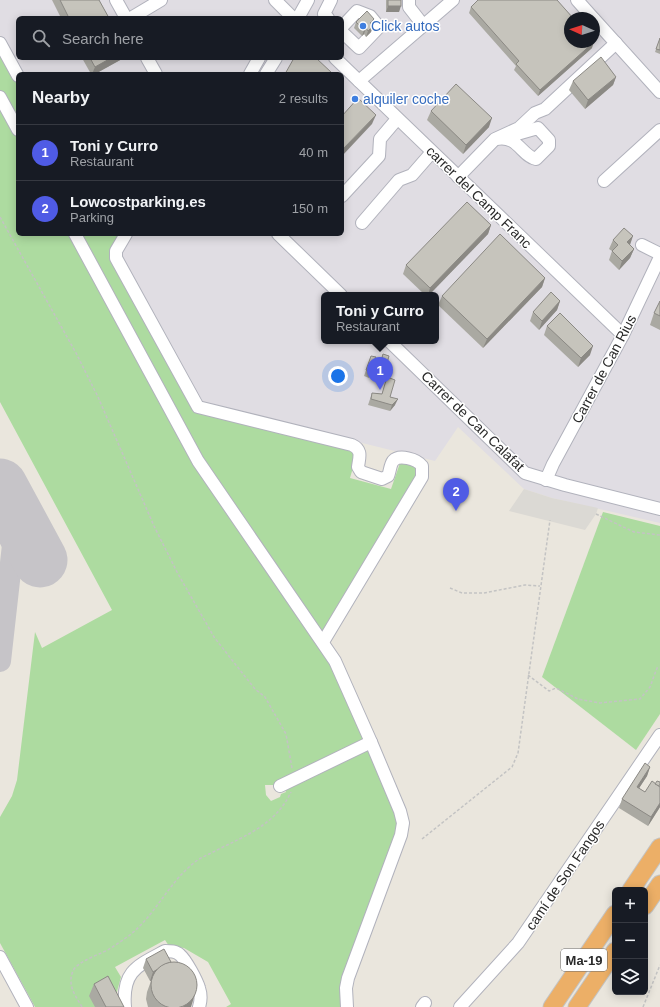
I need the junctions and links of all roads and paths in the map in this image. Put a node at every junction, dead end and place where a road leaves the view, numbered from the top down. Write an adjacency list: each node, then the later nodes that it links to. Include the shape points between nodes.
1 (116, 0): 11 (street)
2 (161, 0): 12 (street)
3 (276, 0): 13 (street)
4 (292, 0): 13 (street)
5 (308, 0): 14 (street)
6 (331, 0): 15 (street, via 324,14)
7 (409, 0): 17 (street, via 409,7)
8 (453, 0): 17 (street)
9 (577, 0): 10 (street)
10 (588, 12)
11 (125, 16)
12 (134, 16)
13 (287, 16)
14 (299, 16)
15 (326, 16)
16 (344, 25): 19 (street, via 357,11 370,16 379,27 359,48)
17 (424, 25): 30 (street)
18 (600, 25): 21 (street)
19 (344, 34)
20 (0, 43): 26 (street)
21 (616, 43): 31 (street); 36 (street, via 545,108 535,113 519,128)
22 (148, 60): 27 (street)
23 (258, 60): 28 (street)
24 (275, 60): 29 (street)
25 (337, 60): 30 (street, carrer del Camp Franc)
26 (16, 72)
27 (155, 72)
28 (251, 72)
29 (267, 72)
30 (359, 81): 33 (street, carrer del Camp Franc)
31 (660, 92)
32 (0, 97): 34 (street)
33 (398, 119): 38 (street, carrer del Camp Franc); 41 (street, via 380,139 379,156)
34 (16, 126)
35 (660, 130): 40 (street)
36 (506, 133): 37 (street); 37 (street, via 517,134 538,128 549,140 549,146 536,159 531,158 512,141 504,138)
37 (495, 139): 39 (street)
38 (432, 152): 39 (street, carrer del Camp Franc); 43 (street, via 412,175 399,180)
39 (458, 177): 50 (street, carrer del Camp Franc)
40 (604, 181)
41 (344, 194)
42 (0, 218): 64 (path, via 92,384 154,526 181,579 218,643 251,684 265,697 286,734)
43 (362, 222)
44 (75, 236): 59 (street, via 198,461)
45 (125, 236): 59 (street, via 116,251 116,258 198,407 352,445 360,451 359,471 382,479 388,476 392,463 397,458 416,461 422,466 422,477)
46 (280, 236): 49 (street)
47 (642, 245): 48 (street)
48 (660, 256): 50 (street, Carrer de Can Rius)
49 (338, 292)
50 (622, 335): 52 (street, Carrer de Can Rius)
51 (392, 344): 52 (street, Carrer de Can Calafat, via 525,473)
52 (546, 480): 53 (street, Carrer de Can Calafat)
53 (660, 509)
54 (596, 514): 56 (path, via 634,532)
55 (550, 520): 57 (path)
56 (660, 535)
57 (540, 586): 58 (path, via 525,585 484,593 462,593); 61 (path)
58 (450, 588)
59 (323, 642): 63 (street, via 341,673)
60 (660, 667): 61 (path, via 657,668 650,687 640,700 600,703 578,699 556,688 549,691)
61 (528, 675): 66 (path, via 518,753 512,767)
62 (660, 735): 80 (street, camí de Son Fangos, via 518,943)
63 (371, 742): 64 (street); 79 (street, via 400,811 403,829 348,978)
64 (293, 779): 65 (street); 76 (path, via 291,792 283,808 272,818 256,830 197,860 181,874 132,933 73,969 71,988)
65 (280, 786)
66 (422, 840)
67 (660, 846): 69 (highway)
68 (660, 884): 70 (highway)
69 (633, 887)
70 (648, 902)
71 (612, 918): 81 (highway, Ma-19)
72 (612, 955): 82 (highway, Ma-19)
73 (0, 957): 75 (street)
74 (660, 965): 83 (path)
75 (27, 1007)
76 (82, 1007)
77 (125, 1007): 78 (street, via 126,988 132,971 169,951 181,955 197,983 201,997)
78 (199, 1007)
79 (347, 1007)
80 (460, 1007)
81 (552, 1007)
82 (577, 1007)
83 (643, 1007)

